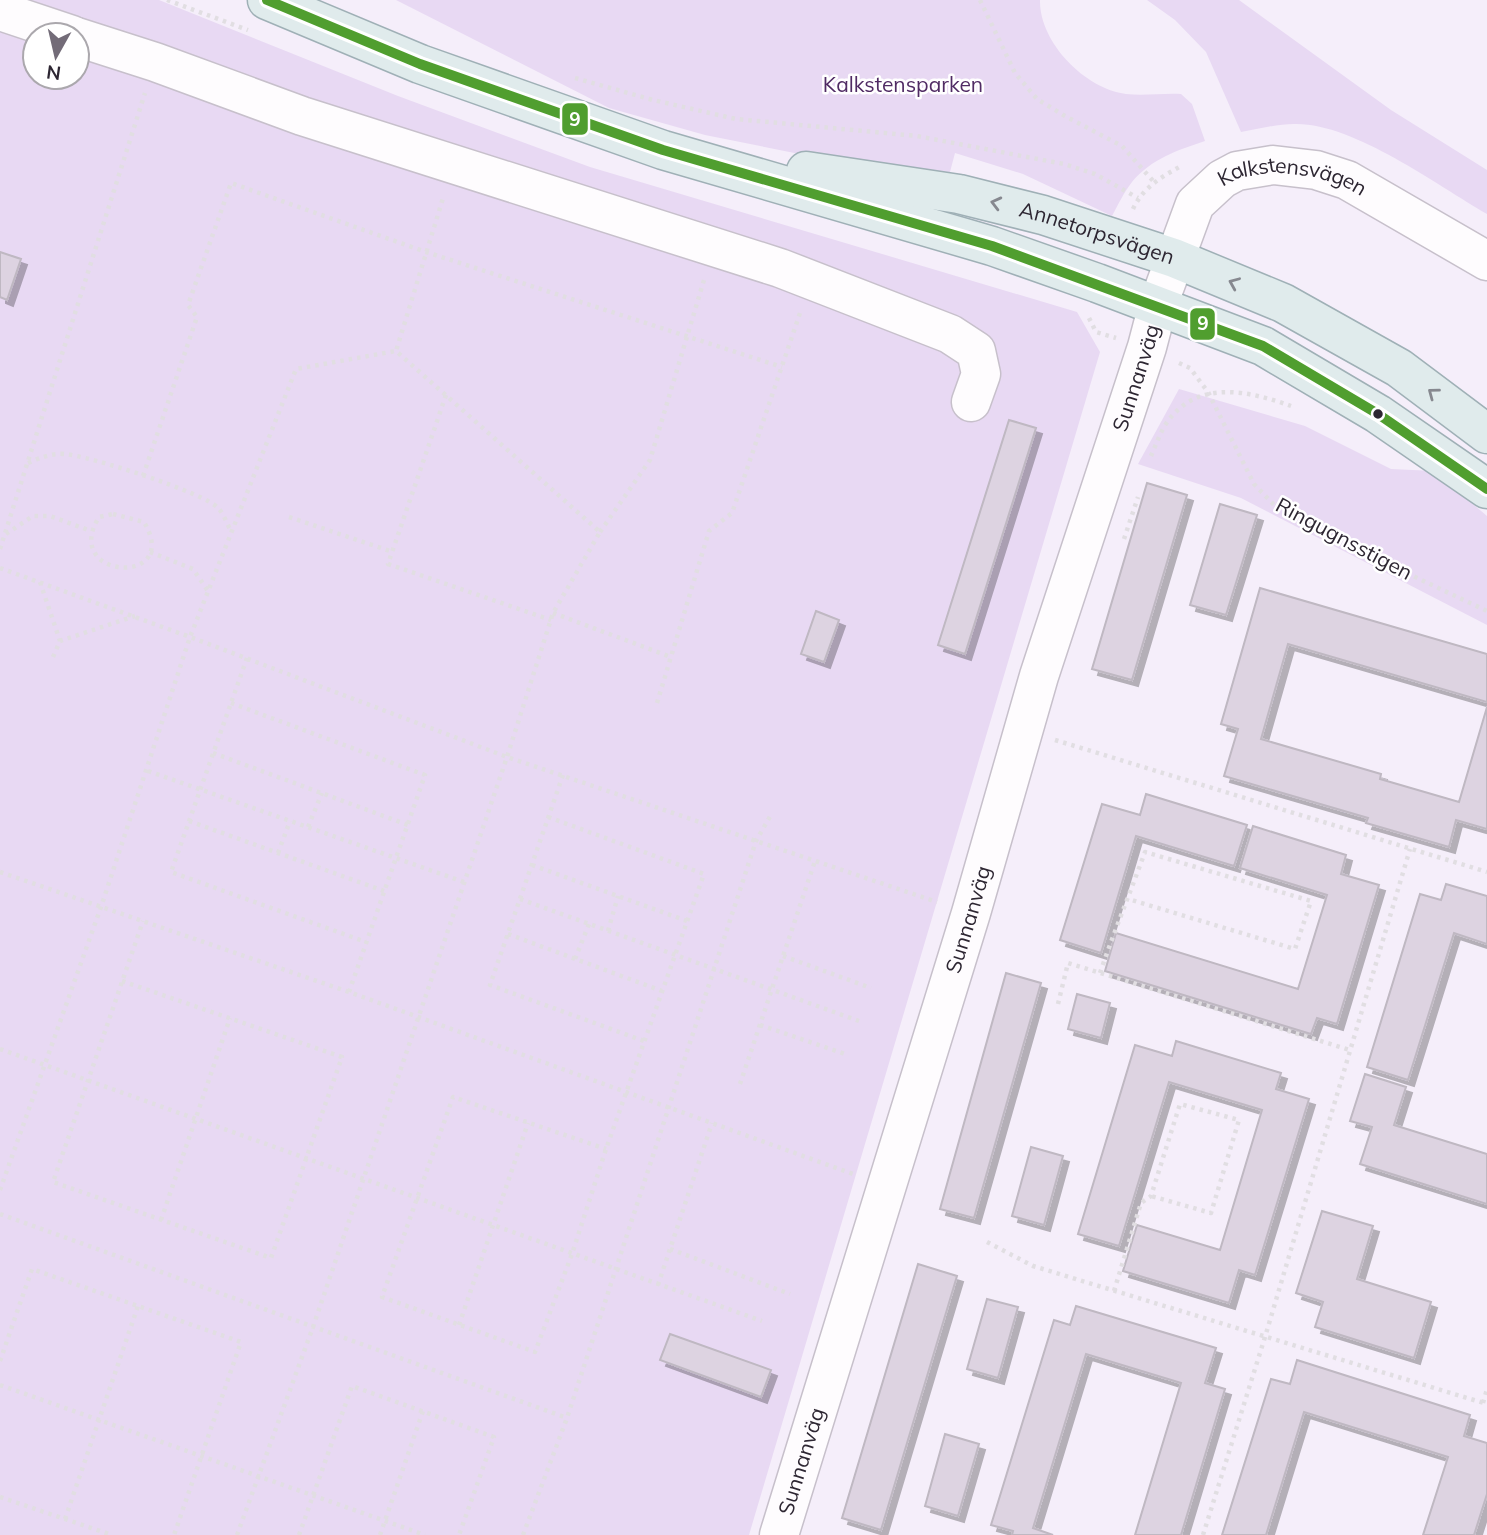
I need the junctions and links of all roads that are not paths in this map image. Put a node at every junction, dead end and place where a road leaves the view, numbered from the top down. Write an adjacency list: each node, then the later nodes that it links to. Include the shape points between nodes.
1 (267, 0): 5 (main road, Annetorpsvägen, via 420,64)
2 (0, 11): 3 (street)
3 (30, 21)
4 (91, 41): 9 (street, via 302,117 714,246 950,334 976,351 981,374)
5 (663, 150): 6 (main road, Annetorpsvägen, one-way to 5, via 1043,215 959,194); 8 (main road, Annetorpsvägen, via 992,246)
6 (1174, 258): 7 (street, Kalkstensvägen, via 1195,204 1237,170 1273,165 1347,180); 8 (street, Kalkstensvägen); 10 (main road, Annetorpsvägen, one-way to 6, via 1388,361 1283,303)
7 (1487, 261)
8 (1158, 305): 11 (main road, Annetorpsvägen, via 1263,346 1378,414); 12 (street, Sunnanväg, via 1043,663 971,914)
9 (971, 402)
10 (1487, 434)
11 (1487, 489)
12 (779, 1535)

